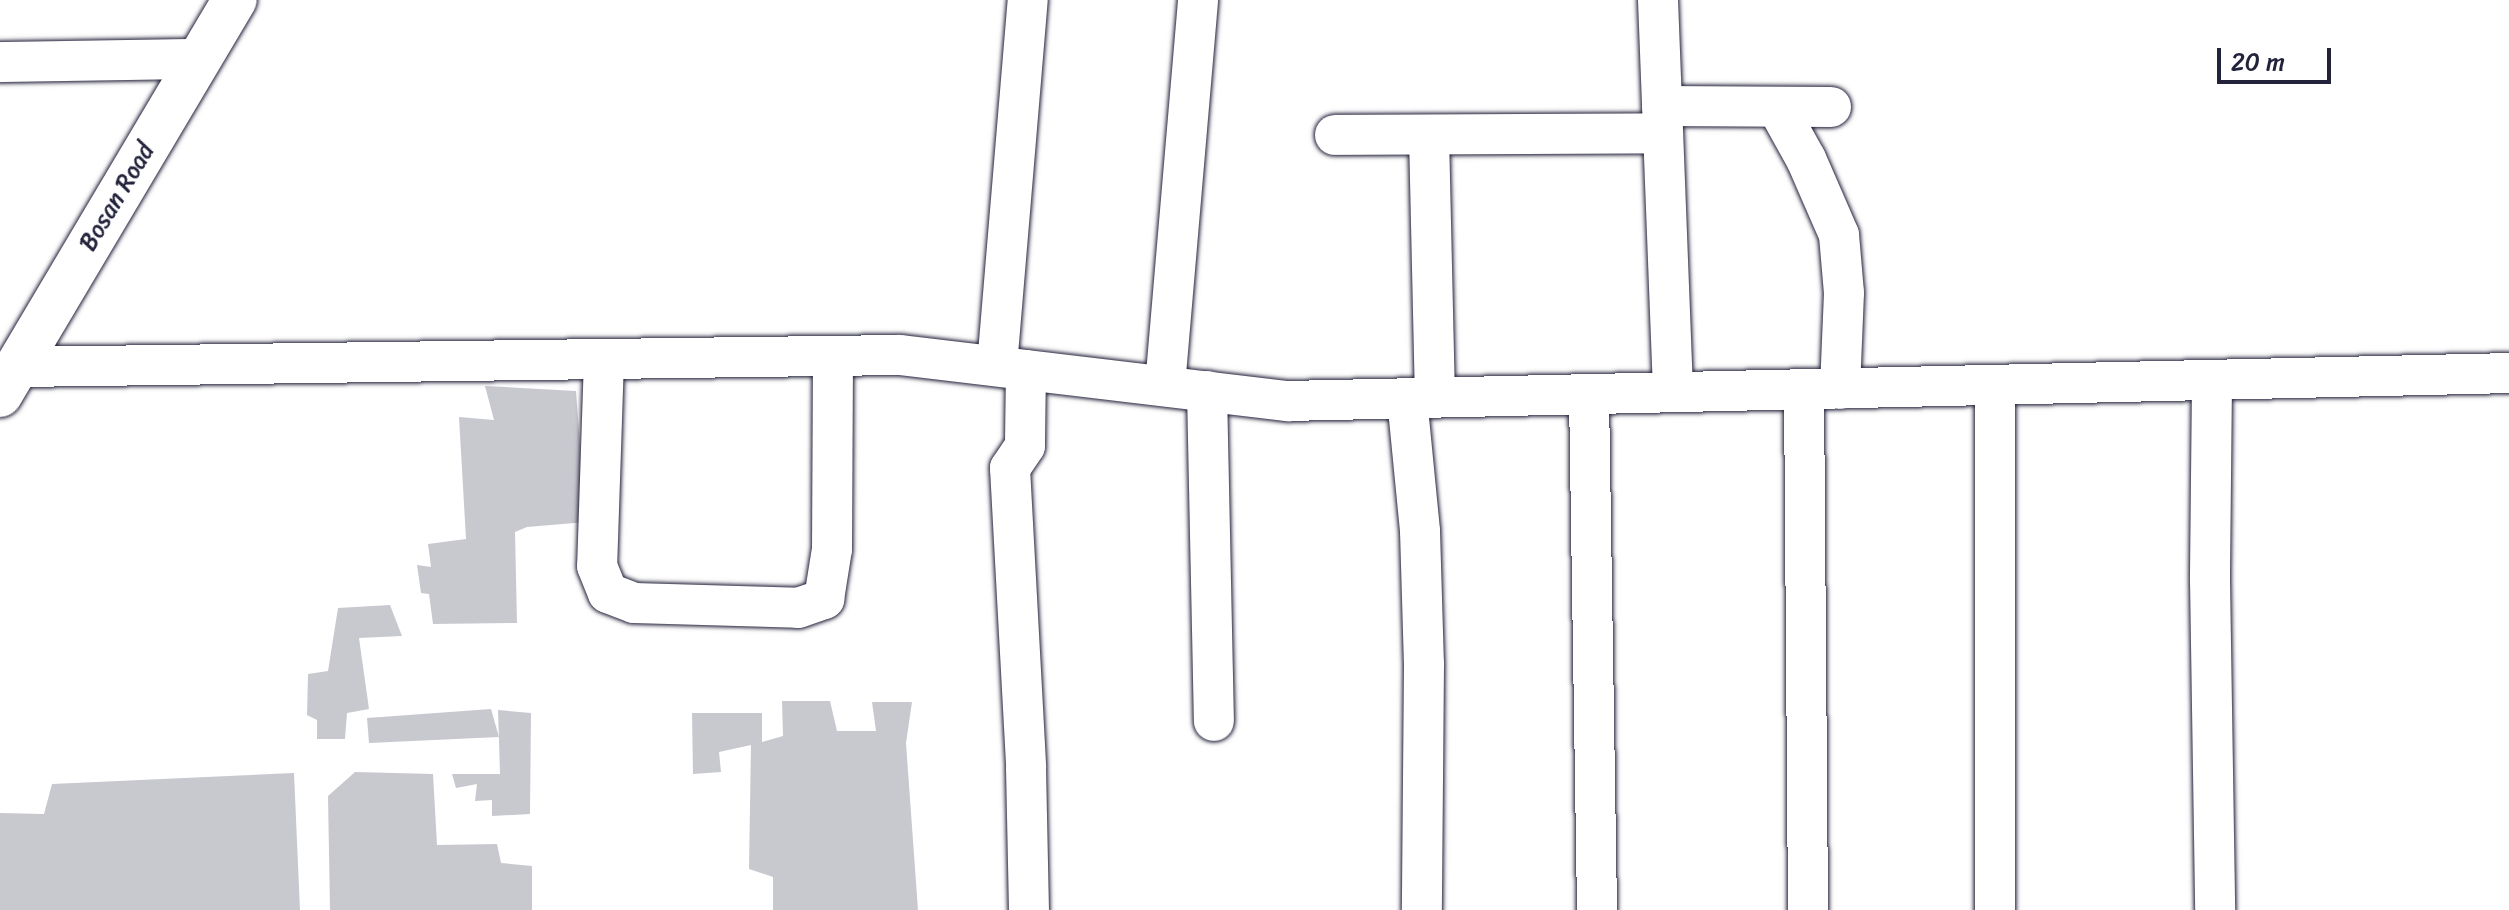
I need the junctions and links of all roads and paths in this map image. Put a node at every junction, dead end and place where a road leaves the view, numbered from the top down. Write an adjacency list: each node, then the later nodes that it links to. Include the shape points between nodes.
1 (235, 0): 5 (main road, Bosan Road)
2 (1028, 0): 14 (street)
3 (1198, 0): 19 (street)
4 (1658, 0): 9 (street)
5 (200, 59): 6 (street); 16 (main road, Bosan Road)
6 (0, 62)
7 (1777, 107): 8 (street); 9 (street); 20 (street, via 1839,235 1844,293)
8 (1831, 107)
9 (1663, 120): 11 (street); 22 (street)
10 (1335, 135): 11 (street)
11 (1429, 135): 24 (street)
12 (833, 356): 13 (street); 13 (street, via 832,549 824,599 798,608 634,603 608,593 597,566); 14 (street, via 900,355)
13 (604, 359): 16 (street)
14 (1011, 368): 19 (street); 26 (street, via 1025,446 1010,468)
15 (2509, 373): 17 (street)
16 (8, 381)
17 (2212, 382): 18 (street); 31 (street)
18 (1995, 385): 20 (street); 30 (street)
19 (1165, 386): 21 (street)
20 (1822, 389): 22 (street); 29 (street)
21 (1207, 391): 24 (street, via 1288,401); 25 (street)
22 (1673, 392): 23 (street)
23 (1589, 394): 24 (street); 28 (street)
24 (1421, 398): 27 (street)
25 (1214, 721)
26 (1029, 910)
27 (1422, 910)
28 (1597, 910)
29 (1808, 910)
30 (1995, 910)
31 (2215, 910)

